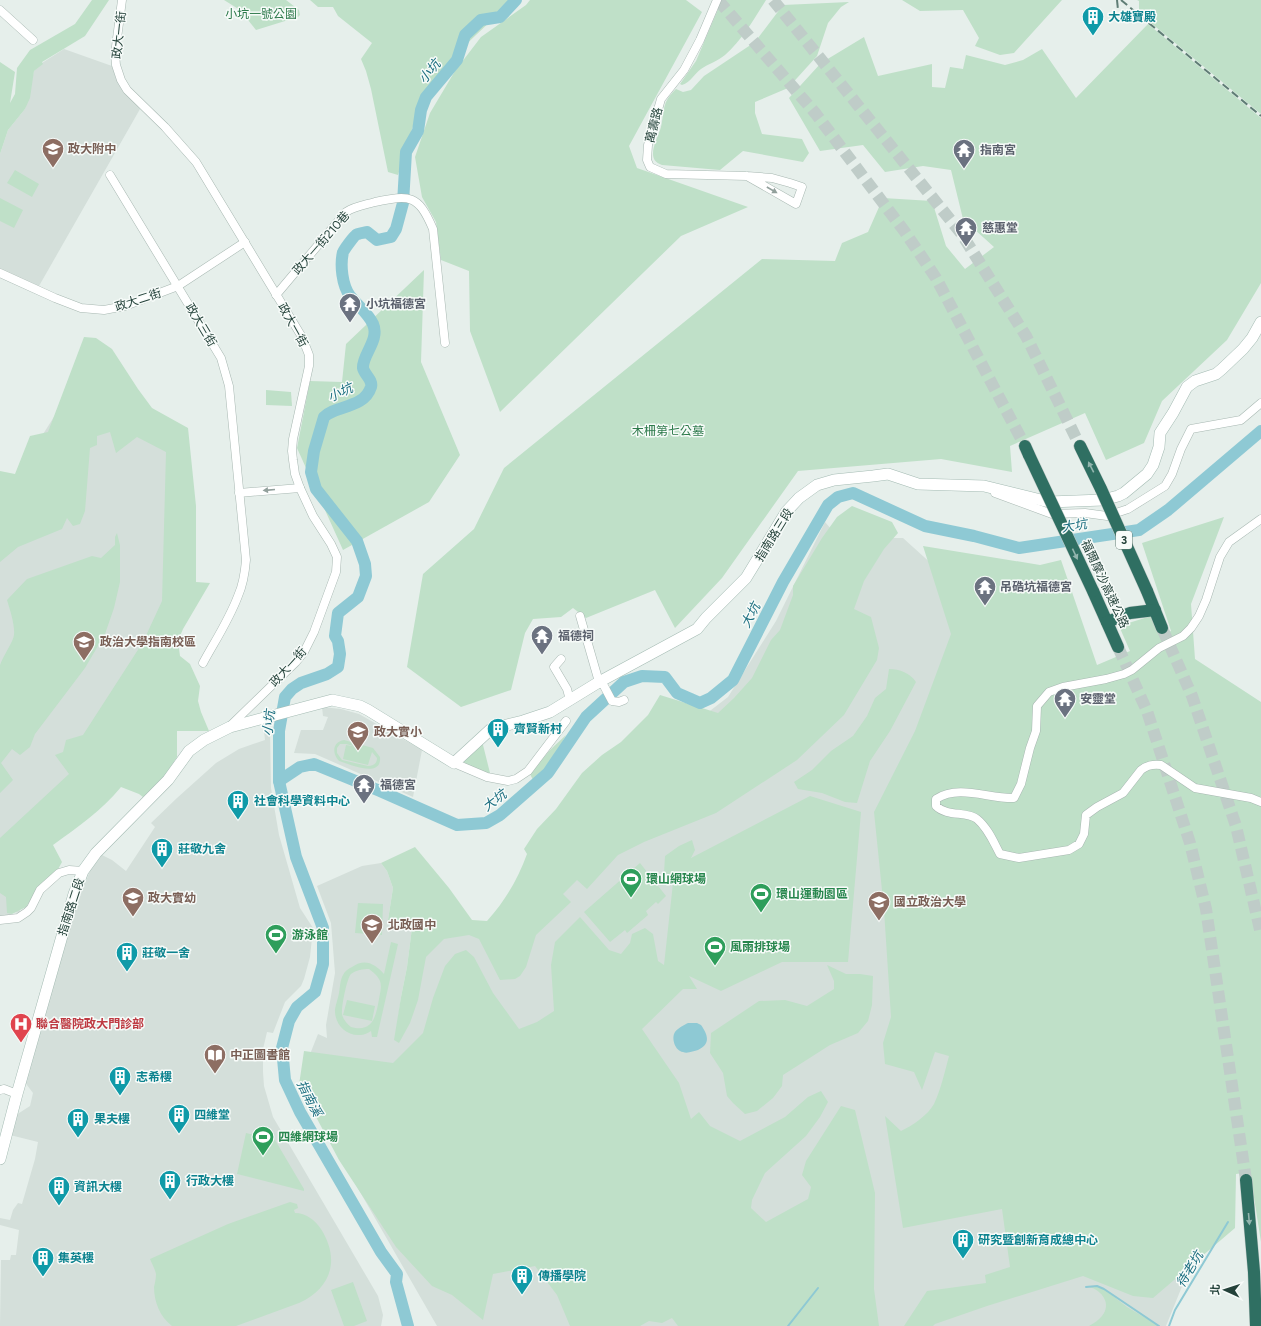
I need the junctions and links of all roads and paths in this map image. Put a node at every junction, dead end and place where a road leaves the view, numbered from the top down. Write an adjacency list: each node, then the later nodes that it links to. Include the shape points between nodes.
1 (122, 0): 7 (street, 政大一街, via 115,54 121,80 196,162)
2 (717, 0): 6 (street, 萬壽路, via 684,70 660,99 648,145 648,160 650,167 666,174)
3 (0, 10): 4 (street)
4 (33, 40)
5 (110, 175): 9 (street, 政大三街)
6 (747, 176): 6 (street, 萬壽路, one-way to 6, via 753,179 796,204 802,187 772,178)
7 (245, 242): 9 (street, 政大二街); 10 (street, 政大一街)
8 (0, 273): 9 (street, 政大二街, via 81,308 98,310 125,306)
9 (178, 286): 18 (street, 政大三街, via 221,358 226,374)
10 (276, 294): 12 (street, 政大一街210巷, via 346,212 395,198 408,198 421,207 433,229); 17 (street, 政大一街, via 306,344 309,355 308,375 292,451)
11 (1261, 322): 16 (street, 指南路三段, via 1243,349 1222,369 1187,387 1160,433 1159,447 1153,465 1147,474 1124,493 1103,500 1049,502 999,488)
12 (445, 342)
13 (1261, 403): 16 (street, via 1241,420 1191,429 1165,486 1128,509 1107,516 1046,513)
14 (1080, 446): 20 (highway, 3, one-way to 14, bridge)
15 (1027, 450): 22 (highway, 福爾摩沙高速公路, one-way to 22, bridge)
16 (971, 485): 27 (street, 指南路三段, via 918,484 888,474 834,480 817,485 799,498 786,512 746,578 697,629)
17 (300, 488): 18 (street, one-way to 18); 31 (street, 政大一街, via 337,557 336,572 304,652)
18 (239, 493): 26 (street, 政大三街, via 246,560 244,579 239,596)
19 (1261, 519): 33 (street, via 1229,542 1220,558 1199,616 1183,636 1159,648 1124,674 1049,692 1037,706 1036,731 1021,784 1014,798 967,792 944,794 936,799 936,806 941,810 976,818 984,826 1000,854 1019,858 1069,850 1079,844 1084,834 1086,815 1126,791 1145,767 1161,765 1195,788)
20 (1155, 610): 22 (highway, via 1130,613); 23 (highway, 3)
21 (580, 616): 27 (street)
22 (1107, 622): 24 (highway, 福爾摩沙高速公路)
23 (1162, 628)
24 (1118, 647)
25 (561, 659): 28 (street, via 554,667 567,689)
26 (203, 663)
27 (601, 684): 28 (street, 指南路三段); 29 (street, via 612,701)
28 (570, 700): 32 (street, 指南路三段, via 539,716 490,729)
29 (624, 700)
30 (566, 721): 32 (street, via 528,771 516,779 508,781 481,776)
31 (230, 727): 32 (street, 指南路二段, via 332,700 360,706); 34 (street, 指南路二段, via 189,751 168,780 104,844)
32 (454, 763)
33 (1261, 802)
34 (83, 871): 35 (street, via 69,870 59,873 40,890 27,912 18,918); 37 (street, 指南路二段, via 67,917)
35 (0, 920)
36 (0, 1090): 37 (street)
37 (17, 1094): 38 (street, 指南路二段)
38 (3, 1133): 39 (street, 指南路二段)
39 (0, 1158)
40 (1246, 1180): 41 (highway, one-way to 41)
41 (1258, 1272): 42 (highway)
42 (1256, 1326)

